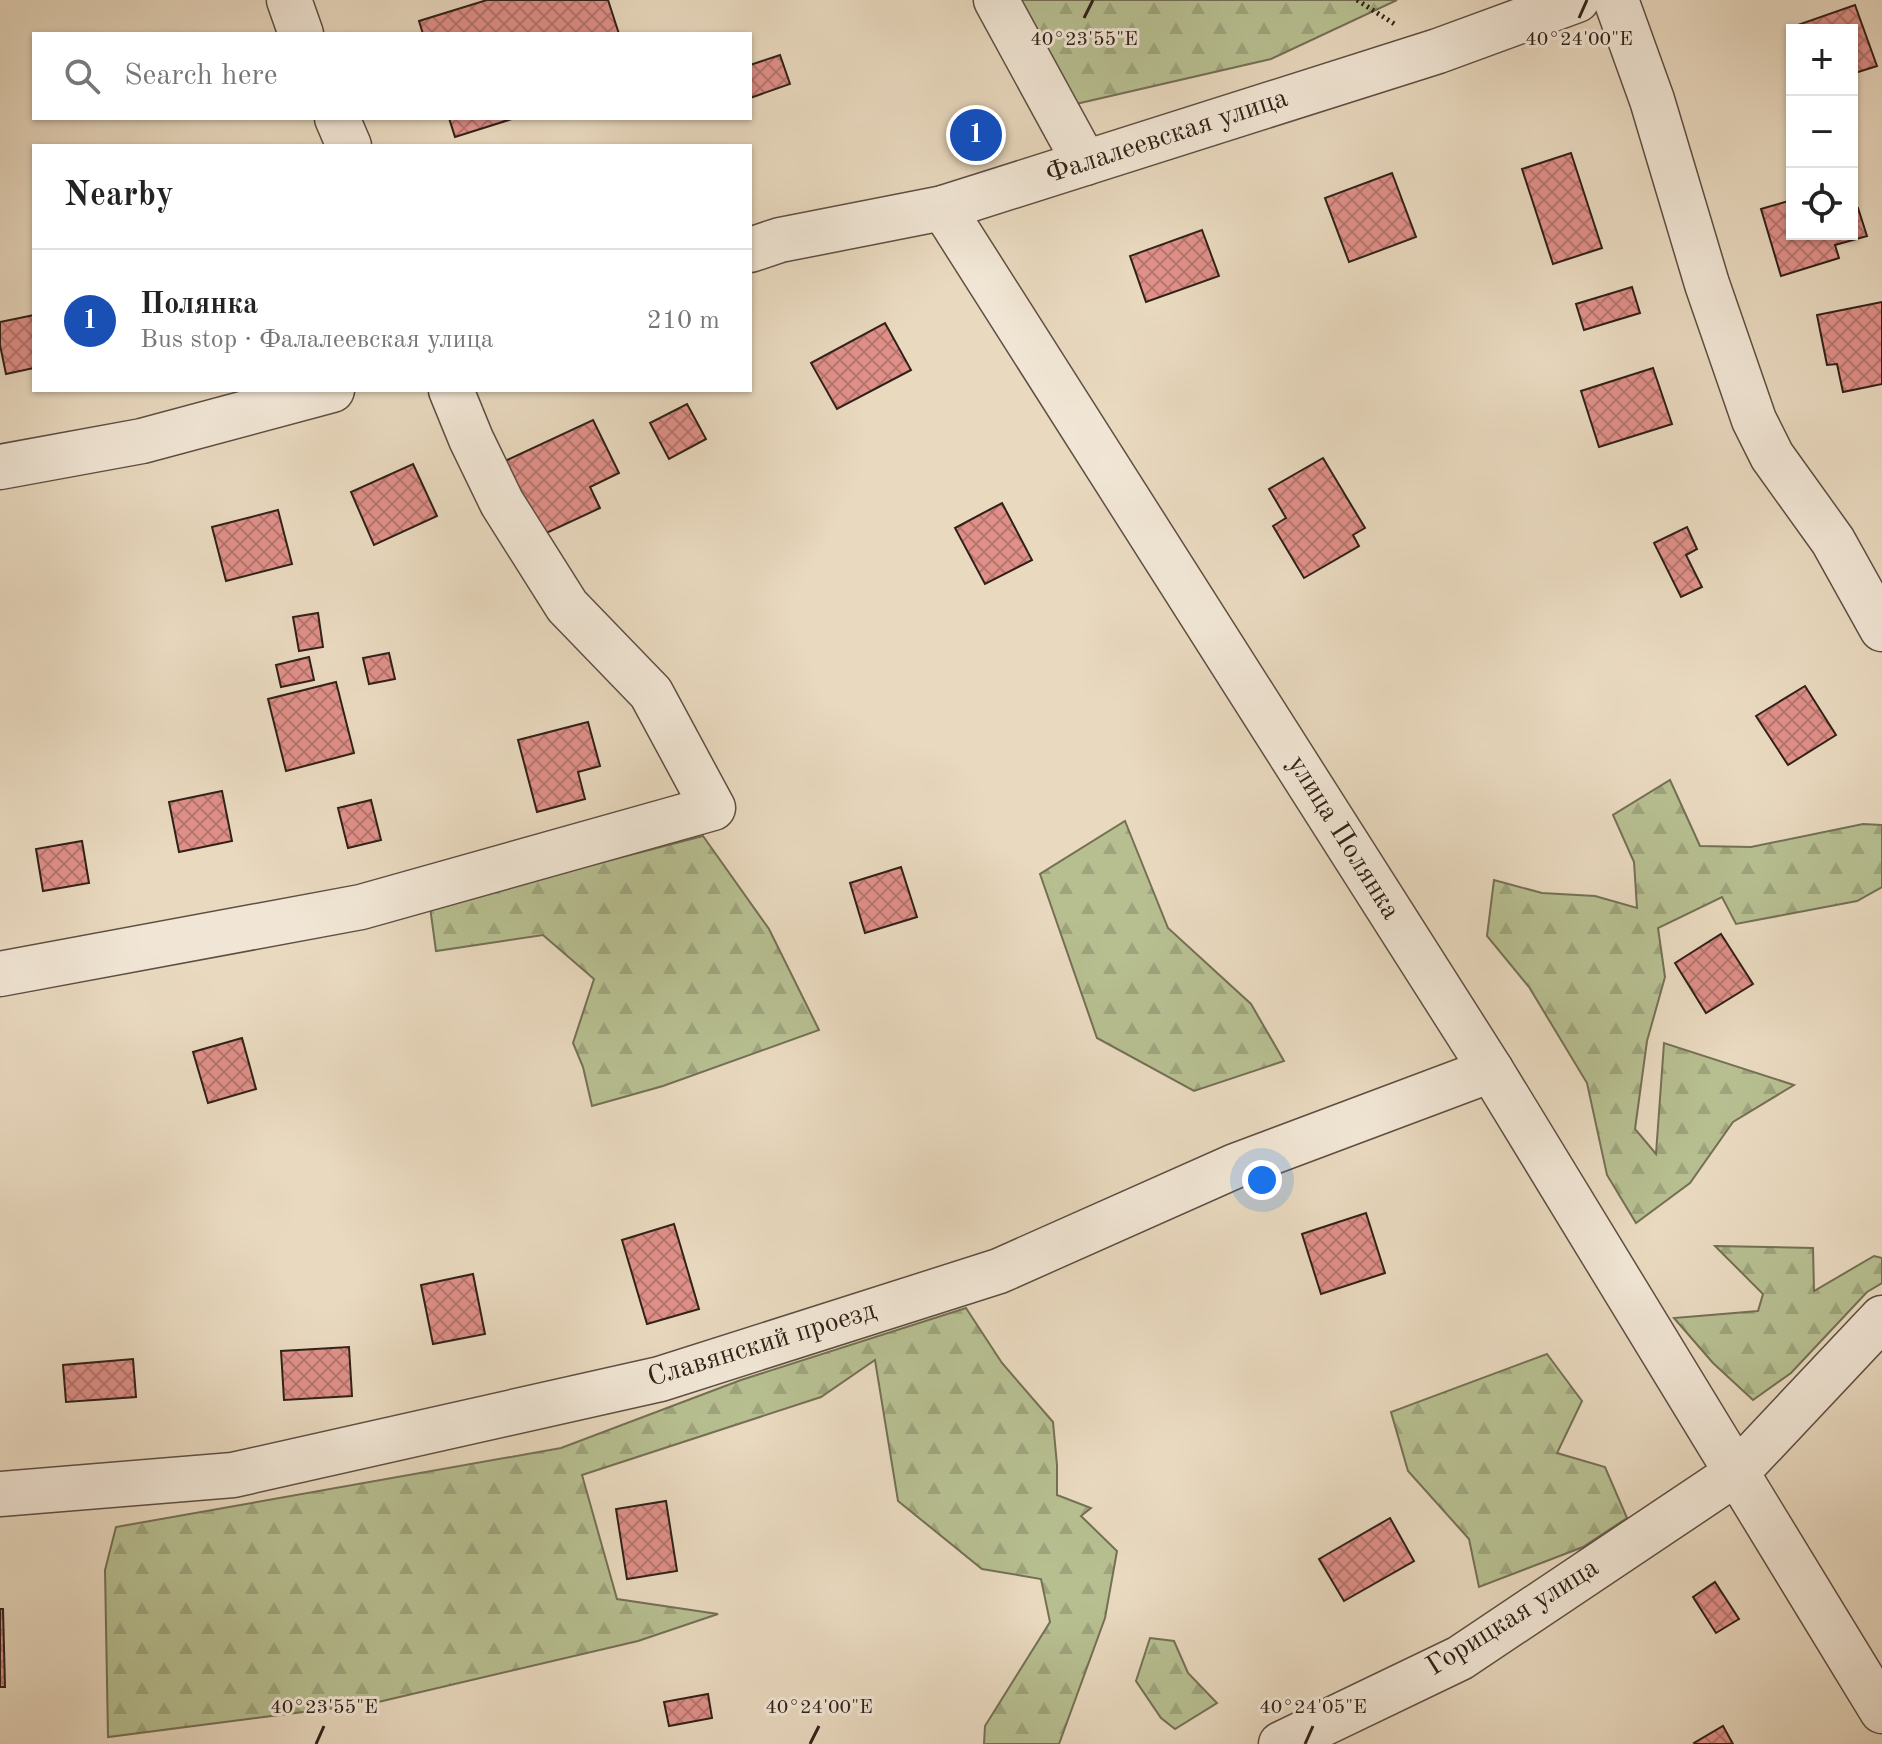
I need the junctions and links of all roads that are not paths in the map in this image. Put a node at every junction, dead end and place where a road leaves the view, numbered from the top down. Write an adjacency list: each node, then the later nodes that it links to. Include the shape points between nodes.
1 (289, 0): 5 (street)
2 (996, 0): 8 (street)
3 (1577, 0): 8 (street, Фалалеевская улица, via 1438,51)
4 (1616, 0): 14 (street, via 1754,420 1772,456 1833,541)
5 (300, 32)
6 (338, 120): 7 (street)
7 (348, 144)
8 (1085, 163): 9 (street, Фалалеевская улица)
9 (943, 208): 10 (street, Фалалеевская улица); 16 (street, улица Полянка)
10 (752, 249)
11 (325, 392): 13 (street, via 142,441)
12 (452, 392): 15 (street, via 502,503 567,606 651,693 713,808 361,907)
13 (0, 467)
14 (1882, 629)
15 (0, 974)
16 (1491, 1070): 18 (street, улица Полянка); 19 (street, Славянский проезд, via 1235,1166 999,1271 660,1379 233,1475)
17 (1882, 1318): 18 (street)
18 (1735, 1474): 20 (street, улица Полянка); 21 (street, Горицкая улица, via 1460,1658)
19 (0, 1494)
20 (1882, 1711)
21 (1281, 1744)

